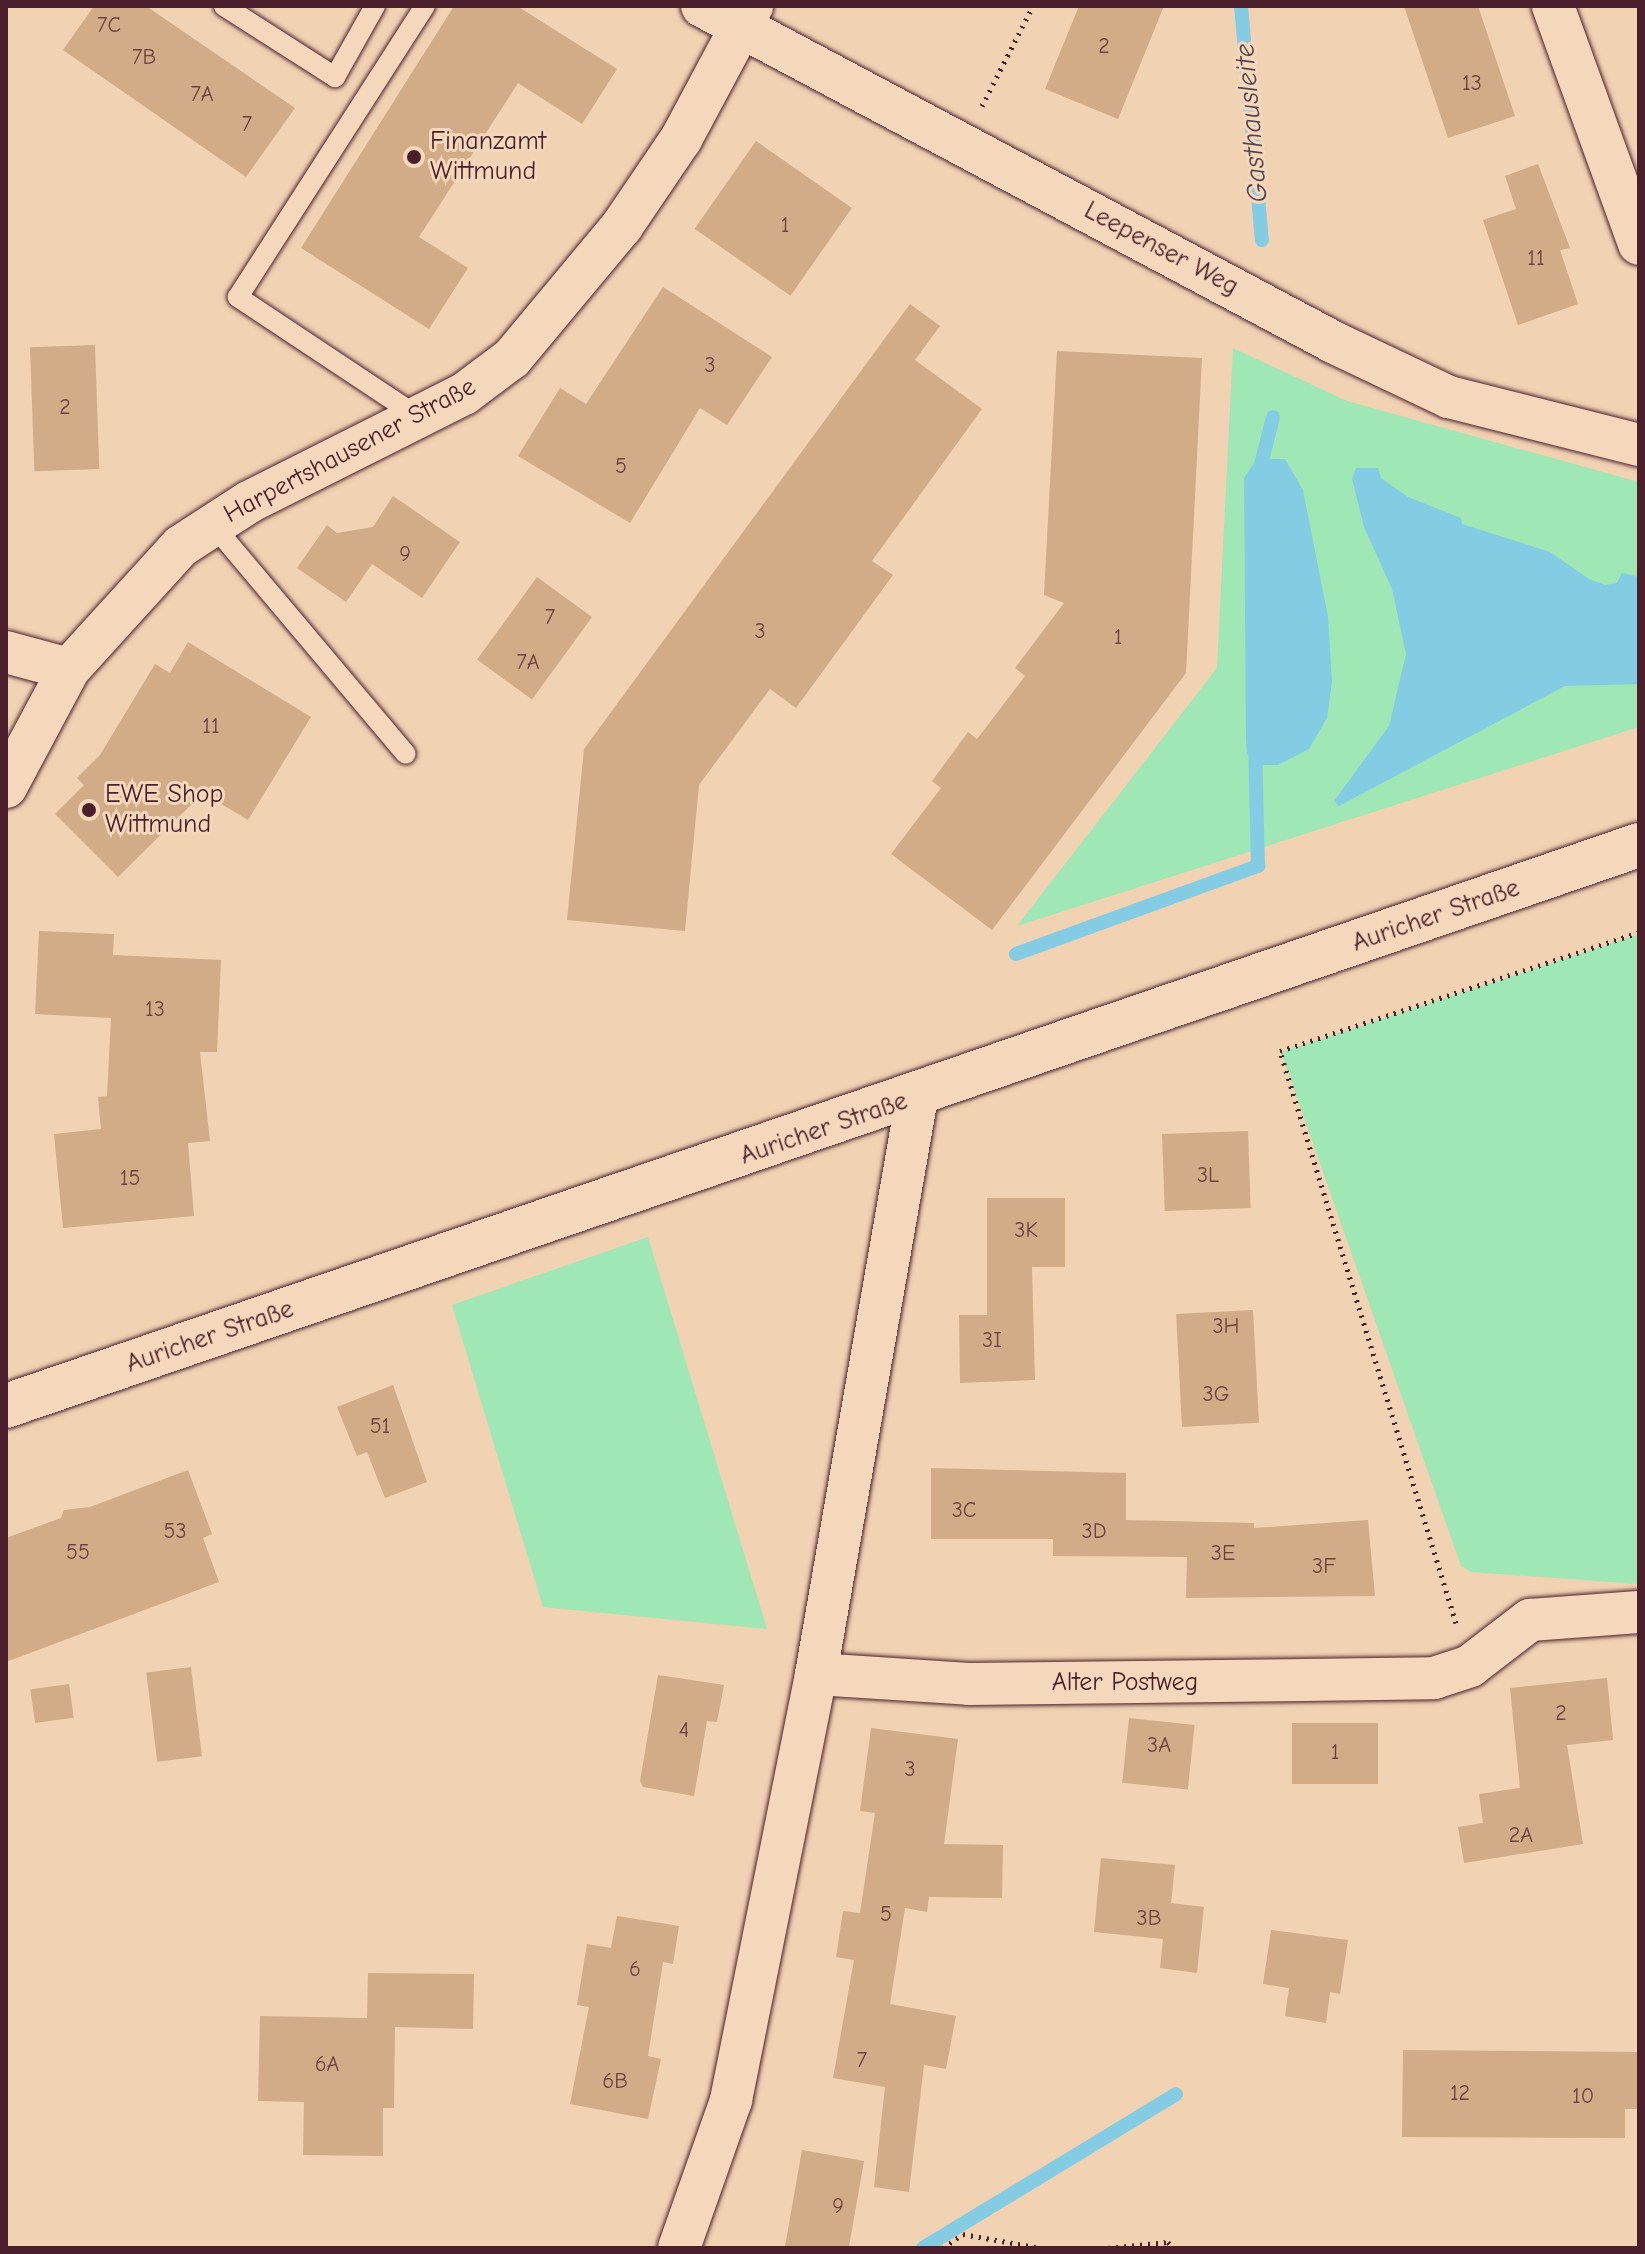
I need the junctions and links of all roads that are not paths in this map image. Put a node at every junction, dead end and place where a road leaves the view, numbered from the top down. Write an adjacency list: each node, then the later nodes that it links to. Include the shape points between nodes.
1 (224, 6): 2 (lane, via 335,77)
2 (375, 6)
3 (425, 6): 8 (lane, via 238,297)
4 (702, 6): 6 (street, Leepenser Weg)
5 (1553, 6): 7 (street)
6 (746, 16): 8 (street, Harpertshausener Straße, via 681,139 554,313 512,358); 9 (street, Leepenser Weg, via 965,143 1333,342 1449,397)
7 (1639, 244)
8 (421, 419): 10 (street, Harpertshausener Straße)
9 (1639, 445)
10 (213, 525): 12 (street, Harpertshausener Straße, via 139,586); 13 (lane)
11 (6, 652): 12 (street)
12 (69, 669): 14 (street, Harpertshausener Straße)
13 (406, 754)
14 (6, 787)
15 (1639, 845): 16 (street, Auricher Straße)
16 (917, 1097): 17 (street, Auricher Straße); 19 (street)
17 (6, 1406)
18 (1639, 1612): 19 (street, Alter Postweg, via 1530,1620 1452,1672 969,1684)
19 (816, 1674): 20 (street, via 731,2100)
20 (679, 2248)

